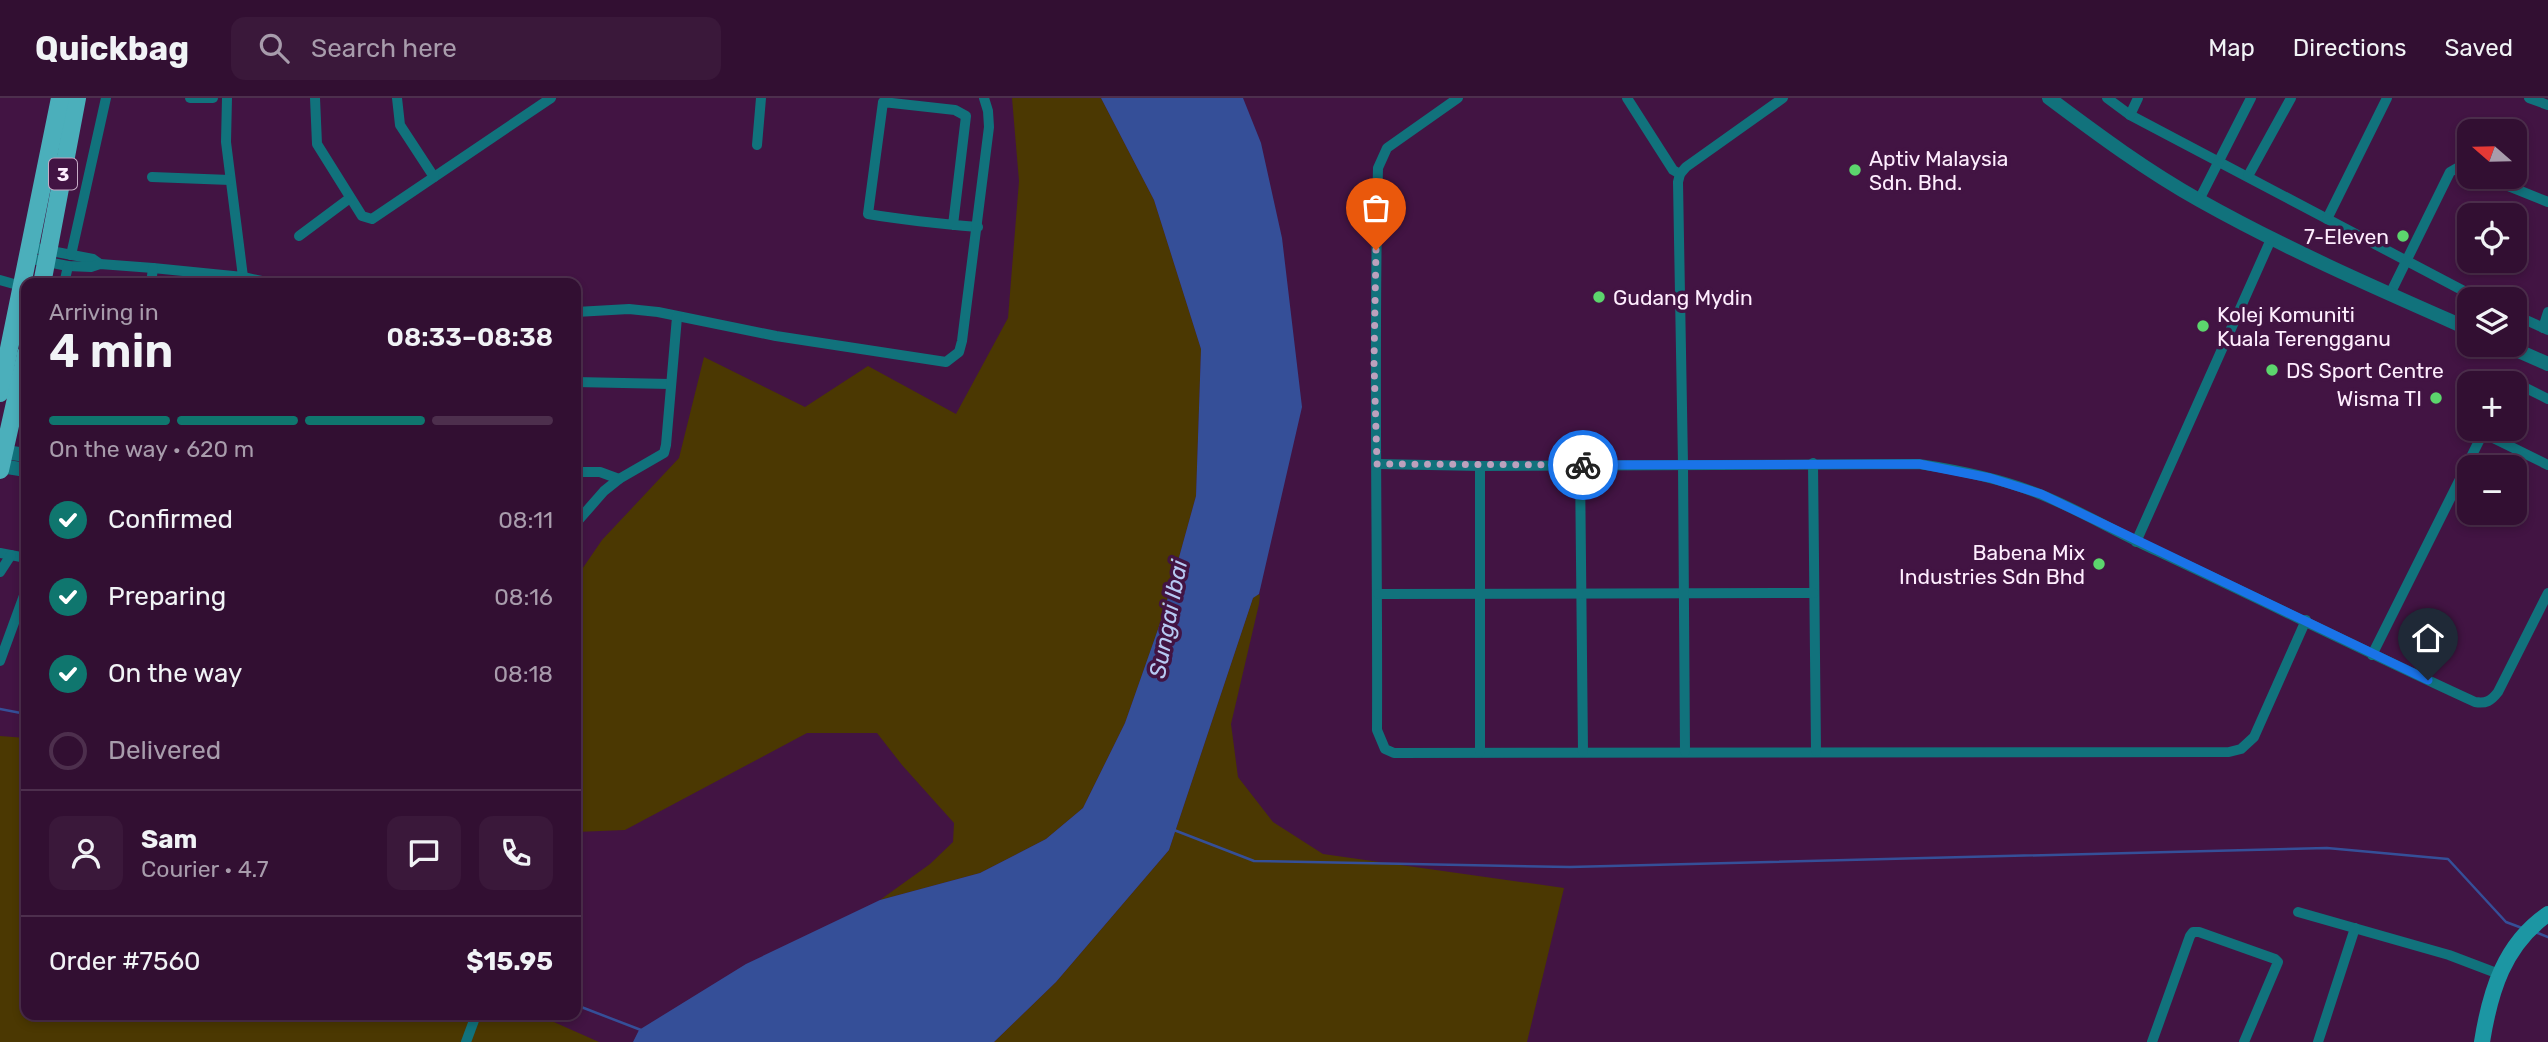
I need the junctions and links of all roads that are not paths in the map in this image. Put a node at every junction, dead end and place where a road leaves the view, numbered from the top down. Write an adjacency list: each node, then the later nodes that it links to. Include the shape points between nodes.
1 (60, 98): 41 (main road, 3)
2 (77, 98): 42 (main road, 3)
3 (106, 98): 43 (street)
4 (190, 98): 5 (street)
5 (213, 98)
6 (227, 98): 31 (street)
7 (315, 98): 33 (street, via 317,144)
8 (397, 98): 30 (street, via 400,125)
9 (551, 98): 30 (street)
10 (761, 98): 24 (street)
11 (1458, 98): 74 (street, via 1387,148 1378,168 1374,305)
12 (1628, 98): 27 (street, via 1673,170)
13 (1783, 98): 27 (street)
14 (2049, 98): 34 (street)
15 (2107, 98): 23 (street)
16 (2138, 98): 23 (street)
17 (2252, 98): 25 (street)
18 (2291, 98): 28 (street)
19 (2387, 98): 36 (street)
20 (2529, 98): 22 (street)
21 (985, 100): 38 (street, via 989,127)
22 (2548, 106)
23 (2130, 114): 25 (street)
24 (757, 145)
25 (2227, 166): 28 (street); 34 (street)
26 (2457, 168): 44 (street, via 2450,172)
27 (1680, 174): 75 (street)
28 (2248, 176): 36 (street)
29 (152, 177): 31 (street)
30 (434, 177): 33 (street, via 377,217 362,216)
31 (230, 180): 50 (street)
32 (2516, 189): 35 (street)
33 (350, 198): 39 (street)
34 (2199, 200): 40 (street)
35 (2548, 202)
36 (2327, 219): 44 (street)
37 (953, 225): 37 (street, via 868,214 883,102 955,110 966,116); 38 (street)
38 (978, 227): 57 (street, via 962,341 959,352 946,362)
39 (299, 236)
40 (2272, 237): 54 (street); 83 (street)
41 (28, 253): 42 (street); 46 (main road, 3)
42 (47, 256): 43 (street); 47 (main road, 3)
43 (70, 260): 45 (street, via 91,268 100,264); 48 (street)
44 (2406, 261): 53 (street); 54 (street)
45 (153, 268): 49 (street); 50 (street)
46 (23, 278)
47 (43, 278)
48 (66, 278)
49 (152, 278)
50 (243, 278)
51 (0, 279): 52 (street)
52 (21, 286): 67 (main road, 3)
53 (2457, 288)
54 (2390, 294): 59 (street)
55 (581, 312): 57 (street, via 628,310)
56 (2548, 312): 60 (street)
57 (677, 317): 65 (street)
58 (2527, 320): 60 (street)
59 (2457, 324)
60 (2546, 329)
61 (2527, 355): 62 (street)
62 (2548, 364)
63 (21, 377): 72 (main road)
64 (581, 383): 65 (street)
65 (670, 384): 81 (street, via 664,453)
66 (2527, 388): 68 (street)
67 (0, 391)
68 (2548, 399)
69 (2479, 441): 94 (street)
70 (2503, 441): 77 (street)
71 (21, 457): 72 (street)
72 (2, 463): 79 (street)
73 (1812, 463): 75 (street); 83 (street, via 1919,464 1990,478 2054,501); 86 (street)
74 (1377, 464): 78 (street); 88 (street)
75 (1683, 464): 76 (street); 91 (street)
76 (1580, 465): 78 (street); 90 (street)
77 (2548, 465)
78 (1480, 466): 89 (street)
79 (21, 469)
80 (581, 472): 81 (street)
81 (619, 479): 82 (street)
82 (581, 517)
83 (2136, 541): 93 (street)
84 (5, 554): 85 (street)
85 (0, 572)
86 (1814, 593): 91 (street); 96 (street)
87 (2548, 593): 94 (street, via 2492,700 2475,702)
88 (1378, 594): 89 (street); 97 (street, via 1377,730 1385,749)
89 (1480, 594): 90 (street); 97 (street)
90 (1581, 594): 91 (street); 98 (street)
91 (1684, 594): 99 (street)
92 (21, 604): 95 (street)
93 (2306, 620): 94 (street); 96 (street, via 2254,737 2241,749)
94 (2372, 654)
95 (0, 661)
96 (1816, 751): 99 (street)
97 (1480, 752): 98 (street)
98 (1583, 752): 99 (street)
99 (1685, 752)
100 (2298, 912): 102 (street)
101 (2548, 914): 103 (main road, via 2528,930)
102 (2356, 928): 103 (street); 108 (street)
103 (2499, 974): 109 (main road)
104 (474, 1020): 105 (street)
105 (466, 1042)
106 (2152, 1042): 107 (street, via 2193,932 2278,962)
107 (2244, 1042)
108 (2318, 1042)
109 (2482, 1042)

